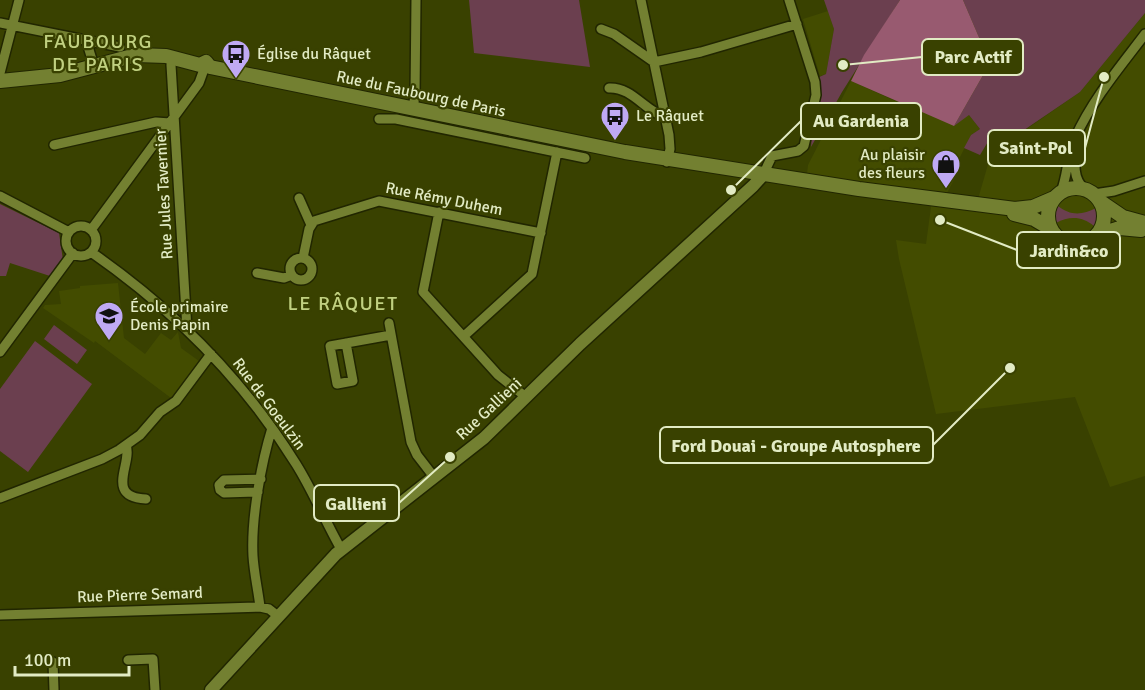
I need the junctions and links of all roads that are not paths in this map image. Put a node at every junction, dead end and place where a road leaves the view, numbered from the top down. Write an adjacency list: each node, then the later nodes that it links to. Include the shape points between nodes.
1 (19, 0): 7 (street)
2 (416, 0): 19 (street)
3 (641, 0): 13 (street)
4 (789, 0): 6 (street)
5 (0, 23): 7 (street)
6 (797, 24): 13 (street); 28 (street, via 815,82 804,146 772,156)
7 (14, 26): 10 (street); 16 (street)
8 (601, 29): 13 (street)
9 (1145, 34): 23 (street)
10 (86, 40): 11 (street); 14 (street)
11 (120, 47)
12 (172, 57): 14 (main road, Rue du Faubourg de Paris, via 136,55); 15 (main road, Rue du Faubourg de Paris); 21 (street, Rue Jules Tavernier)
13 (654, 62): 20 (street)
14 (94, 66): 17 (main road, Rue du Faubourg de Paris, via 53,76)
15 (204, 68): 19 (main road, Rue du Faubourg de Paris); 21 (street, via 199,83)
16 (0, 73)
17 (4, 79)
18 (609, 88): 20 (street, via 626,91)
19 (412, 109): 27 (main road, Rue du Faubourg de Paris)
20 (666, 117): 27 (street, via 670,142)
21 (172, 119): 24 (street); 38 (street); 49 (street, Rue Jules Tavernier)
22 (379, 119): 25 (street, Rue du Faubourg de Paris, via 396,119)
23 (1084, 122): 30 (street, via 1073,143); 31 (street, via 1075,169 1078,180)
24 (54, 145)
25 (557, 152): 26 (street, Rue du Faubourg de Paris); 41 (street)
26 (585, 158)
27 (667, 161): 28 (main road, Rue du Faubourg de Paris)
28 (761, 179): 30 (main road, Rue du Faubourg de Paris, via 794,179 1014,209 1028,209); 37 (main road, via 877,199 1020,215 1039,220); 55 (street, Rue Gallieni)
29 (1145, 181): 31 (street)
30 (1058, 195): 31 (main road, via 1074,188); 37 (main road, via 1048,213)
31 (1093, 195): 35 (main road, via 1123,217); 42 (main road, via 1104,219)
32 (0, 196): 40 (street)
33 (299, 198): 36 (street)
34 (439, 212): 36 (street, Rue Rémy Duhem, via 375,201); 41 (street, Rue Rémy Duhem); 51 (street, via 423,292)
35 (1145, 223)
36 (310, 225): 45 (street)
37 (1051, 229): 42 (main road, via 1069,244 1084,243)
38 (91, 230): 40 (street, via 80,226); 43 (street, via 96,240)
39 (1145, 230): 42 (main road, via 1120,228)
40 (69, 232): 44 (street, via 66,243)
41 (541, 233): 51 (street, via 530,276)
42 (1097, 235)
43 (91, 252): 44 (street, via 82,256); 49 (street, Rue de Goeulzin, via 140,287)
44 (73, 253): 53 (street)
45 (303, 258): 47 (street, via 292,263); 47 (street, via 311,265 310,275 301,280)
46 (257, 273): 47 (street, via 284,278)
47 (292, 275)
48 (388, 323): 50 (street)
49 (187, 329): 54 (street, Rue de Goeulzin)
50 (391, 335): 52 (street); 58 (street, via 411,442)
51 (464, 336): 55 (street, via 498,375)
52 (346, 343)
53 (0, 352)
54 (212, 354): 56 (street, Rue de Goeulzin); 57 (street, via 179,397)
55 (526, 397): 58 (street, Rue Gallieni, via 484,438)
56 (272, 428): 59 (street); 63 (street, Rue de Goeulzin, via 304,478)
57 (126, 445): 61 (street, via 102,459); 62 (street, via 125,487 134,496)
58 (434, 477): 63 (street, Rue Gallieni)
59 (261, 479): 60 (street); 60 (street, via 226,480 219,485 224,493)
60 (258, 492): 64 (street, via 253,551)
61 (0, 498)
62 (146, 499)
63 (341, 549): 66 (street, Rue Gallieni)
64 (260, 606): 65 (street, Rue Pierre Semard); 66 (street)
65 (0, 615)
66 (278, 616): 71 (street, Rue Gallieni)
67 (128, 660): 70 (street, via 153,659)
68 (53, 662): 69 (street)
69 (54, 690)
70 (155, 690)
71 (211, 690)

